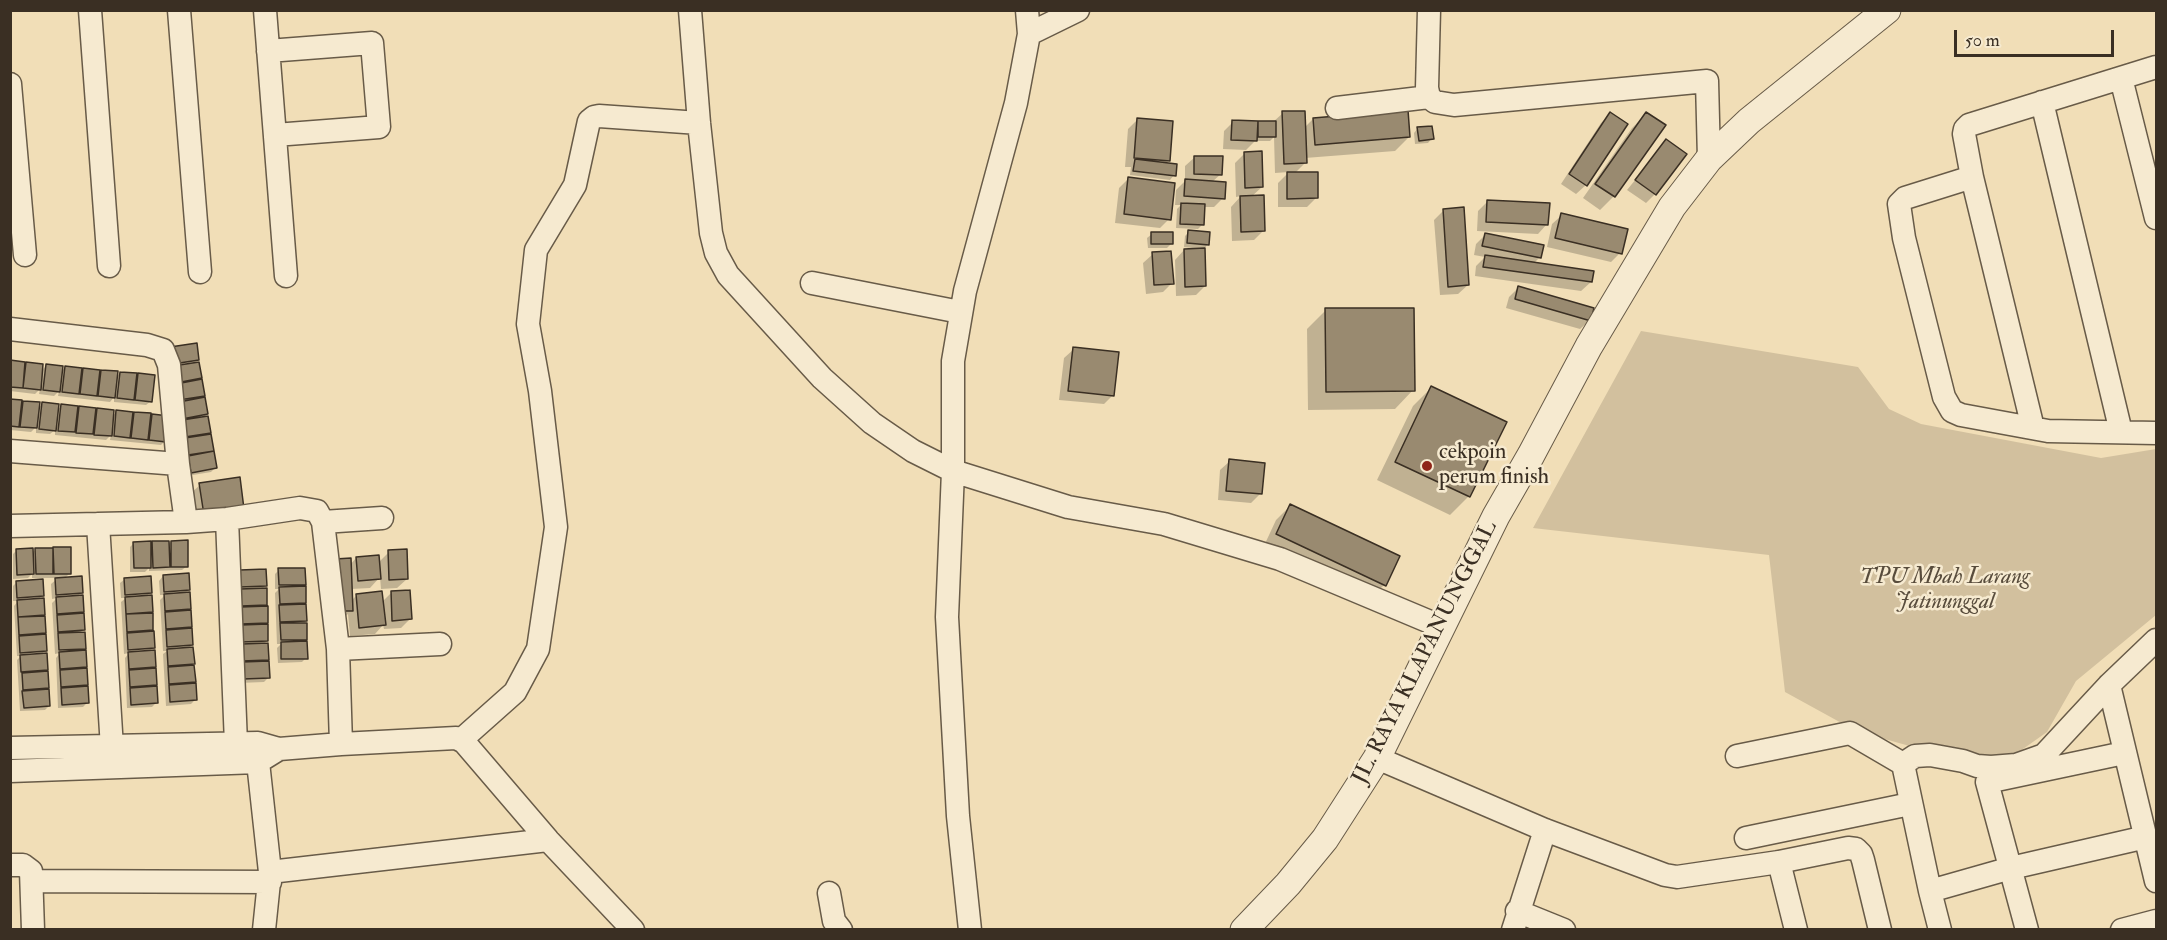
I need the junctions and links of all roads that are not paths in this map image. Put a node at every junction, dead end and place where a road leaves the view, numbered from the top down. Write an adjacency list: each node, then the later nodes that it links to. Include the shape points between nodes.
1 (90, 10): 23 (street)
2 (179, 10): 24 (street)
3 (265, 10): 10 (street)
4 (690, 10): 17 (street)
5 (1027, 10): 9 (street)
6 (1078, 10): 9 (street)
7 (1429, 10): 14 (street)
8 (1887, 10): 19 (street, JL. RAYA KLAPANUNGGAL, via 1749,121)
9 (1029, 34): 27 (street, via 1016,102)
10 (268, 51): 18 (street); 18 (street, via 372,43 373,54 379,127)
11 (2157, 67): 12 (street)
12 (2121, 78): 15 (street); 21 (street)
13 (10, 84): 22 (street)
14 (1430, 97): 16 (street); 19 (street, via 1435,102 1454,105 1707,81)
15 (2042, 102): 20 (street, via 1965,129); 30 (street)
16 (1337, 108)
17 (699, 123): 34 (street, via 711,233 728,275 822,378 872,423 913,451); 46 (street, via 594,117 589,121 575,185 536,250 528,324 556,527 538,648 515,692)
18 (275, 135): 25 (street)
19 (1710, 159): 41 (street, JL. RAYA KLAPANUNGGAL, via 1672,207 1589,346 1496,516)
20 (1972, 177): 29 (street); 29 (street, via 1901,201 1904,238 1944,397 1952,411)
21 (2157, 218)
22 (25, 255)
23 (109, 266)
24 (200, 272)
25 (286, 276)
26 (812, 283): 27 (street)
27 (960, 312): 34 (street, via 953,361)
28 (10, 328): 33 (street, via 163,350 169,365)
29 (2033, 428): 30 (street)
30 (2121, 432): 31 (street)
31 (2157, 433)
32 (10, 451): 33 (street)
33 (178, 464): 37 (street)
34 (953, 471): 41 (street, via 1068,507 1164,524 1280,558); 76 (street, via 947,617 958,816)
35 (382, 518): 38 (street)
36 (227, 519): 37 (street); 38 (street, via 300,508 317,511); 47 (street)
37 (186, 522): 39 (street)
38 (323, 522): 44 (street)
39 (98, 524): 40 (street); 49 (street)
40 (10, 526)
41 (1442, 627): 54 (street, JL. RAYA KLAPANUNGGAL)
42 (2157, 640): 45 (street)
43 (440, 644): 44 (street)
44 (339, 649): 48 (street)
45 (2109, 685): 52 (street); 56 (street, via 2044,755)
46 (460, 740): 48 (street); 61 (street)
47 (236, 744): 49 (street); 51 (street)
48 (341, 744): 51 (street)
49 (112, 747): 50 (street)
50 (11, 750): 51 (street)
51 (265, 752): 65 (street)
52 (2124, 753): 56 (street); 59 (street)
53 (1737, 756): 55 (street, via 1850,732)
54 (1377, 758): 58 (street); 77 (street, JL. RAYA KLAPANUNGGAL, via 1325,839)
55 (1903, 764): 56 (street, via 1915,756 1930,755); 57 (street)
56 (1985, 774): 64 (street)
57 (1910, 804): 60 (street); 68 (street)
58 (1545, 830): 62 (street, via 1677,877); 70 (street)
59 (2146, 837): 64 (street); 67 (street)
60 (1746, 838)
61 (548, 840): 65 (street); 74 (street)
62 (1779, 862): 79 (street); 80 (street, via 1856,849 1863,860)
63 (10, 865): 66 (street, via 29,867)
64 (2011, 868): 68 (street); 82 (street)
65 (270, 877): 66 (street); 73 (street)
66 (32, 881): 72 (street)
67 (2157, 881)
68 (1930, 891): 81 (street)
69 (829, 893): 75 (street, via 834,921)
70 (1515, 920): 78 (street)
71 (2157, 921): 83 (street)
72 (33, 930)
73 (264, 930)
74 (633, 930)
75 (841, 930)
76 (970, 930)
77 (1244, 930)
78 (1564, 930)
79 (1796, 930)
80 (1880, 930)
81 (1940, 930)
82 (2027, 930)
83 (2122, 930)

